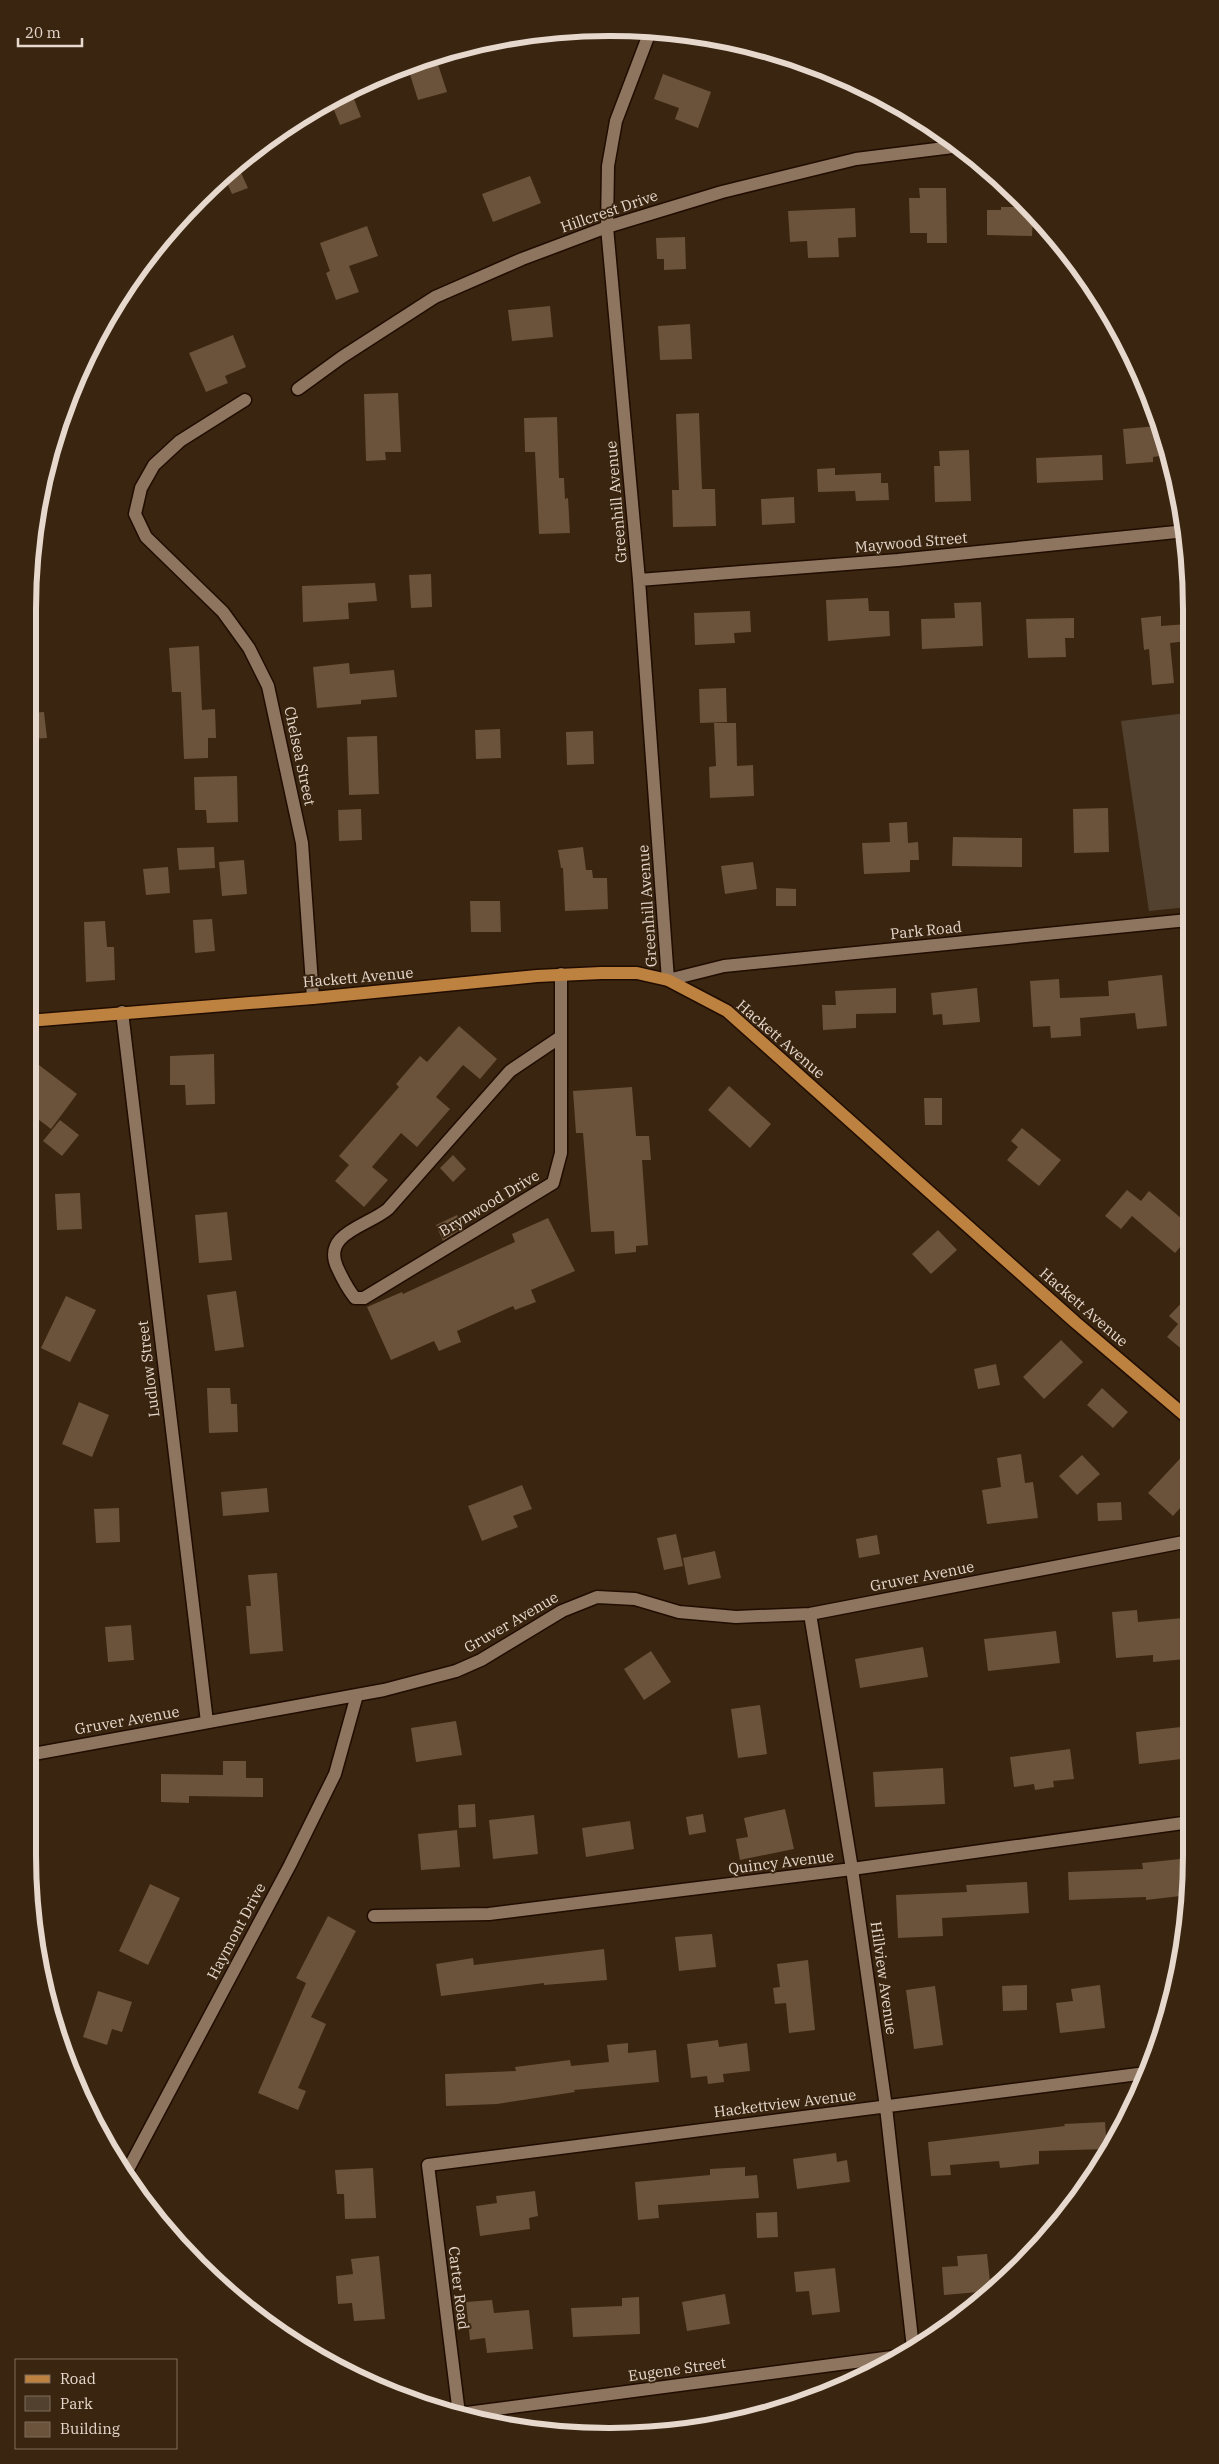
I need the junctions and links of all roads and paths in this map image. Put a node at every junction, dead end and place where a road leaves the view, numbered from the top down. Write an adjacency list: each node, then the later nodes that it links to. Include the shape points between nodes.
1 (649, 37): 3 (street, Greenhill Avenue, via 616,121 608,166)
2 (948, 148): 3 (street, Hillcrest Drive, via 856,159 722,192)
3 (607, 227): 4 (street, Hillcrest Drive, via 435,297); 7 (street, Greenhill Avenue)
4 (298, 389)
5 (245, 400): 11 (street, Chelsea Street, via 180,441 154,465 141,488 135,514 146,537 224,612 249,648 268,686 302,843)
6 (1178, 533): 7 (street, Maywood Street, via 898,560)
7 (639, 580): 10 (street, Greenhill Avenue)
8 (1183, 920): 10 (street, Park Road, via 724,966)
9 (561, 974): 10 (main road, Hackett Avenue, via 637,974); 11 (main road, Hackett Avenue); 14 (street, Brynwood Drive)
10 (668, 980): 15 (main road, Hackett Avenue, via 726,1012)
11 (313, 998): 12 (main road, Hackett Avenue)
12 (122, 1012): 13 (main road, Hackett Avenue); 19 (street, Ludlow Street)
13 (36, 1020)
14 (559, 1038): 14 (street, Brynwood Drive, via 561,1154 553,1183 364,1298 355,1298 334,1261 333,1251 338,1240 388,1209 510,1070)
15 (1183, 1414)
16 (1183, 1542): 17 (street, Gruver Avenue)
17 (810, 1614): 18 (street, Gruver Avenue, via 721,1616 679,1612 635,1599 597,1597 562,1611 481,1660 456,1671); 22 (street, Hillview Avenue)
18 (357, 1695): 19 (street, Gruver Avenue); 27 (street, Haymont Drive, via 335,1774)
19 (207, 1722): 20 (street, Gruver Avenue)
20 (36, 1754)
21 (1183, 1823): 22 (street, Quincy Avenue)
22 (852, 1869): 23 (street, Quincy Avenue, via 489,1914); 25 (street, Hillview Avenue)
23 (374, 1916)
24 (1139, 2075): 25 (street, Hackettview Avenue)
25 (886, 2107): 26 (street, Hackettview Avenue); 28 (street, Hillview Avenue)
26 (428, 2165): 30 (street, Carter Road)
27 (129, 2167)
28 (912, 2341)
29 (883, 2358): 31 (street, Eugene Street)
30 (458, 2407)
31 (476, 2412)

